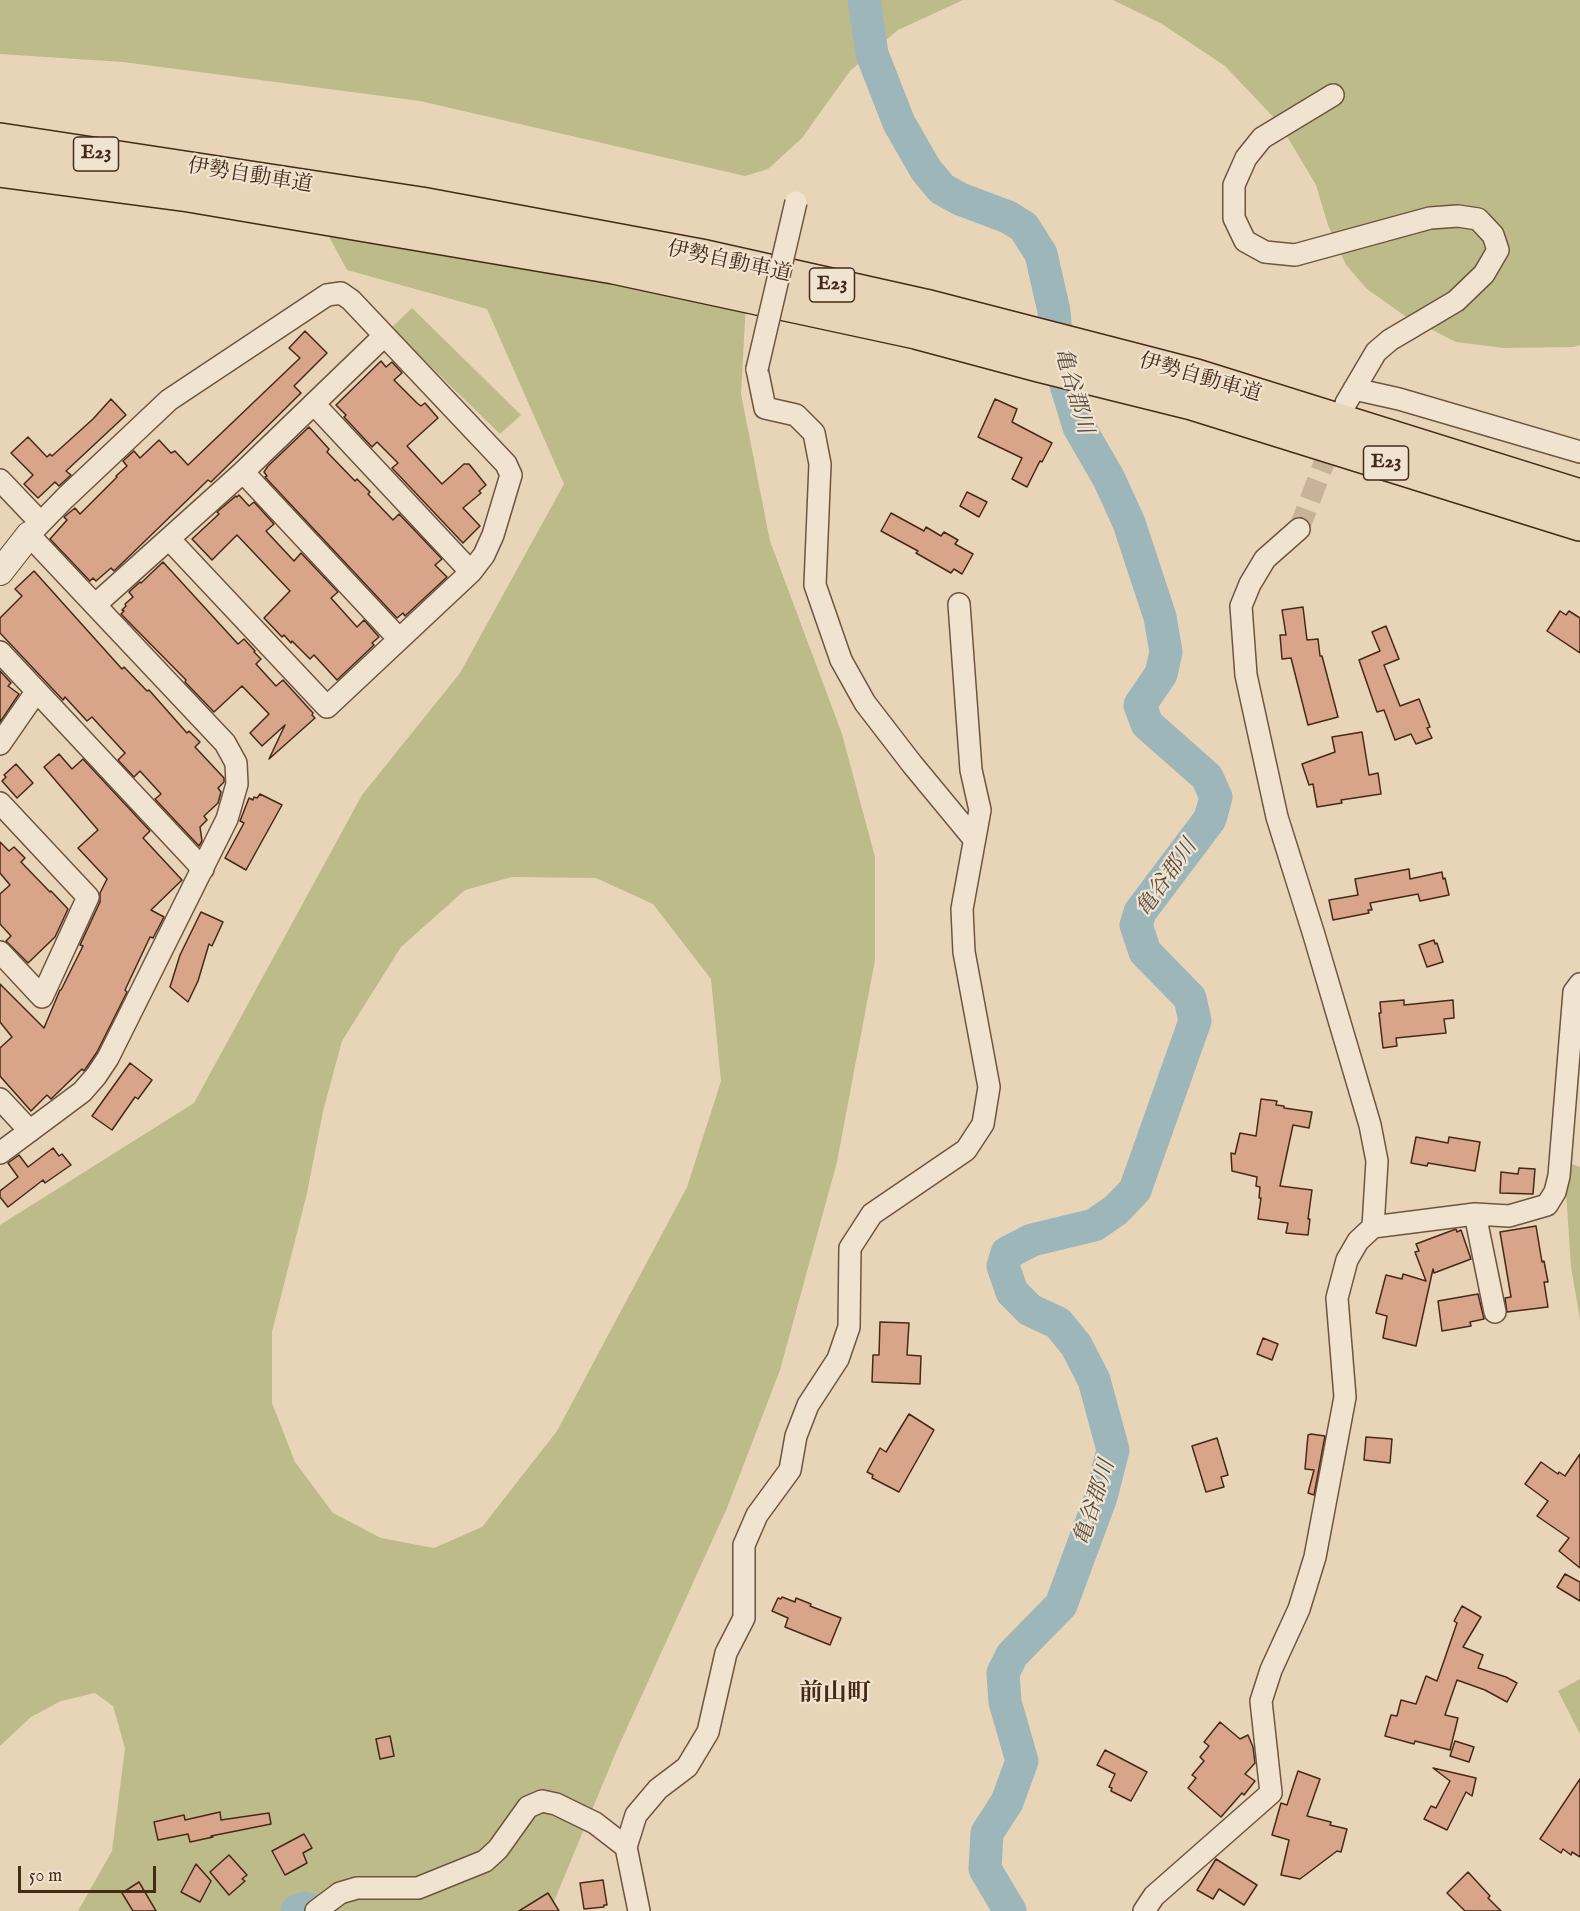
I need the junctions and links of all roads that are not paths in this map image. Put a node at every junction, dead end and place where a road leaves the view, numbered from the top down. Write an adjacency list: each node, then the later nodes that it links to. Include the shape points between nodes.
1 (1333, 95): 9 (street, via 1262,138 1246,158 1234,185 1234,218 1245,241 1265,252 1295,255 1430,218 1458,216 1478,219 1493,235 1498,250 1484,274 1456,301 1376,352 1350,396 1399,399)
2 (0, 140): 4 (highway, 伊勢自動車道 / E23)
3 (0, 170): 4 (highway, 伊勢自動車道 / E23)
4 (190, 181): 7 (highway, 伊勢自動車道 / E23, via 422,204 617,254 706,257 925,306 1041,351)
5 (796, 202): 26 (street, bridge, via 757,369 765,408 796,415 814,433 820,465 815,585 841,660 865,703)
6 (384, 336): 8 (street); 14 (street, via 351,300 340,293 327,295 169,400); 18 (street, via 506,464 511,476 493,535)
7 (1194, 389): 12 (highway, 伊勢自動車道 / E23); 13 (highway, 伊勢自動車道 / E23)
8 (314, 404): 10 (street); 18 (street)
9 (1580, 452)
10 (243, 472): 16 (street); 21 (street)
11 (0, 480): 14 (street)
12 (1580, 496)
13 (1580, 524)
14 (35, 528): 17 (street); 20 (street)
15 (1299, 529): 34 (street, via 1265,559 1241,606 1246,675 1277,817 1370,1125 1377,1161)
16 (170, 540): 20 (street); 21 (street, via 327,708)
17 (0, 572)
18 (471, 572): 21 (street)
19 (959, 604): 26 (street, via 971,770 980,810)
20 (95, 605): 27 (street, via 225,743 236,763 237,784 227,819)
21 (399, 639)
22 (0, 652): 23 (street)
23 (36, 692): 24 (street); 27 (street)
24 (0, 744)
25 (0, 803): 28 (street, via 88,897 42,997)
26 (974, 839): 36 (street, via 962,909 964,952 989,1087 983,1124 966,1150 872,1214 850,1248 849,1327 838,1359 808,1406 796,1436 790,1470 757,1515 744,1545 744,1618 726,1653 708,1732 687,1767 657,1789 636,1815)
27 (203, 868): 31 (street, via 108,1058 82,1092)
28 (0, 952)
29 (1580, 984): 33 (street, via 1574,993 1555,1192 1546,1205 1509,1216)
30 (0, 1099): 31 (street)
31 (30, 1131): 32 (street)
32 (0, 1153)
33 (1475, 1214): 34 (street); 35 (street)
34 (1373, 1227): 39 (street, via 1358,1241 1347,1260 1337,1299 1345,1397 1315,1557 1299,1609 1261,1701 1271,1793 1154,1896)
35 (1495, 1312)
36 (626, 1847): 37 (street, via 596,1823 542,1801 528,1807 485,1861 418,1888 357,1888 340,1893); 38 (street)
37 (316, 1911)
38 (639, 1911)
39 (1144, 1911)

